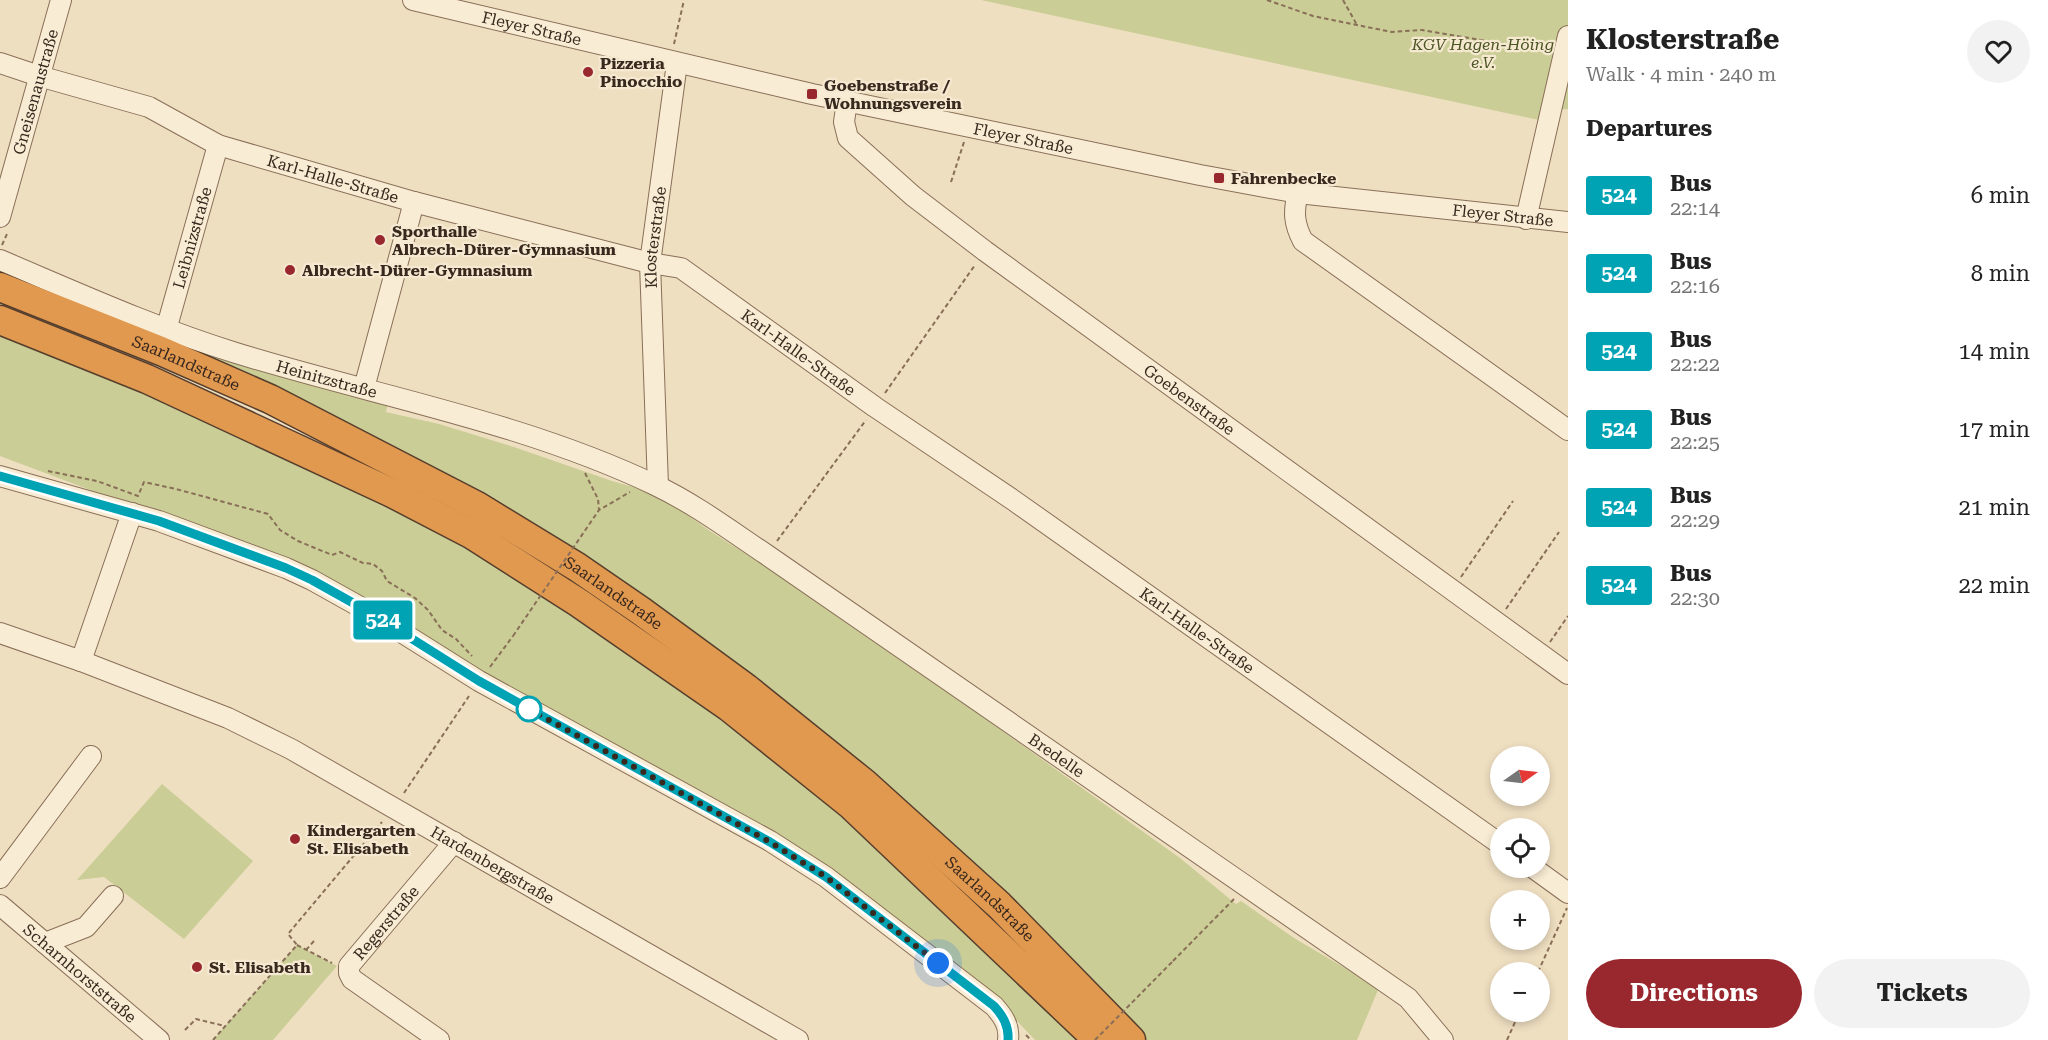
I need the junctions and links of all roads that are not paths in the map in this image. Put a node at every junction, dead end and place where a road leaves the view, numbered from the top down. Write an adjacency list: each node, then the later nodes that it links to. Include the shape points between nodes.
1 (61, 0): 7 (street, Gneisenaustraße)
2 (413, 0): 3 (street, Fleyer Straße)
3 (442, 4): 5 (street, Fleyer Straße)
4 (1568, 36): 13 (street)
5 (674, 62): 8 (street, Fleyer Straße); 16 (street, Klosterstraße)
6 (0, 63): 7 (street, Karl-Halle-Straße)
7 (39, 76): 9 (street, Karl-Halle-Straße, via 149,107); 12 (street, Gneisenaustraße)
8 (847, 101): 10 (street, Fleyer Straße); 27 (street, Goebenstraße, via 844,122 848,138 914,196)
9 (218, 145): 11 (street, Karl-Halle-Straße); 19 (street, Leibnizstraße)
10 (1298, 193): 13 (street, Fleyer Straße); 21 (street, via 1294,217 1303,241)
11 (414, 202): 16 (street, Karl-Halle-Straße); 20 (street)
12 (0, 217)
13 (1526, 219): 14 (street, Fleyer Straße)
14 (1568, 222)
15 (0, 260): 19 (street, Heinitzstraße)
16 (650, 263): 23 (street, Klosterstraße); 29 (street, Karl-Halle-Straße, via 681,268)
17 (0, 287): 42 (highway, Saarlandstraße, via 270,399 477,506 577,567 746,688 864,783 999,905)
18 (0, 320): 41 (highway, Saarlandstraße, via 147,379 392,493 471,534 579,603 729,707 851,805)
19 (166, 330): 20 (street, Heinitzstraße)
20 (364, 388): 23 (street, Heinitzstraße, via 574,451)
21 (1568, 430)
22 (0, 476): 24 (street)
23 (653, 484): 43 (street, Bredelle, via 709,516 1408,998)
24 (132, 513): 26 (street); 37 (street, via 312,580 479,681 770,842 826,877 994,1006)
25 (0, 633): 26 (street, Hardenbergstraße)
26 (81, 661): 30 (street, Hardenbergstraße, via 228,718 291,749)
27 (1568, 674)
28 (91, 756): 31 (street)
29 (1490, 837)
30 (454, 842): 39 (street, Regerstraße, via 349,966 352,979); 40 (street, Hardenbergstraße)
31 (0, 878)
32 (1547, 878): 33 (street)
33 (1568, 893)
34 (113, 896): 36 (street, via 86,927)
35 (0, 905): 36 (street, Scharnhorststraße)
36 (45, 943): 38 (street, Scharnhorststraße)
37 (1008, 1033)
38 (147, 1036)
39 (439, 1040)
40 (798, 1040)
41 (1097, 1040)
42 (1131, 1040)
43 (1443, 1040)

